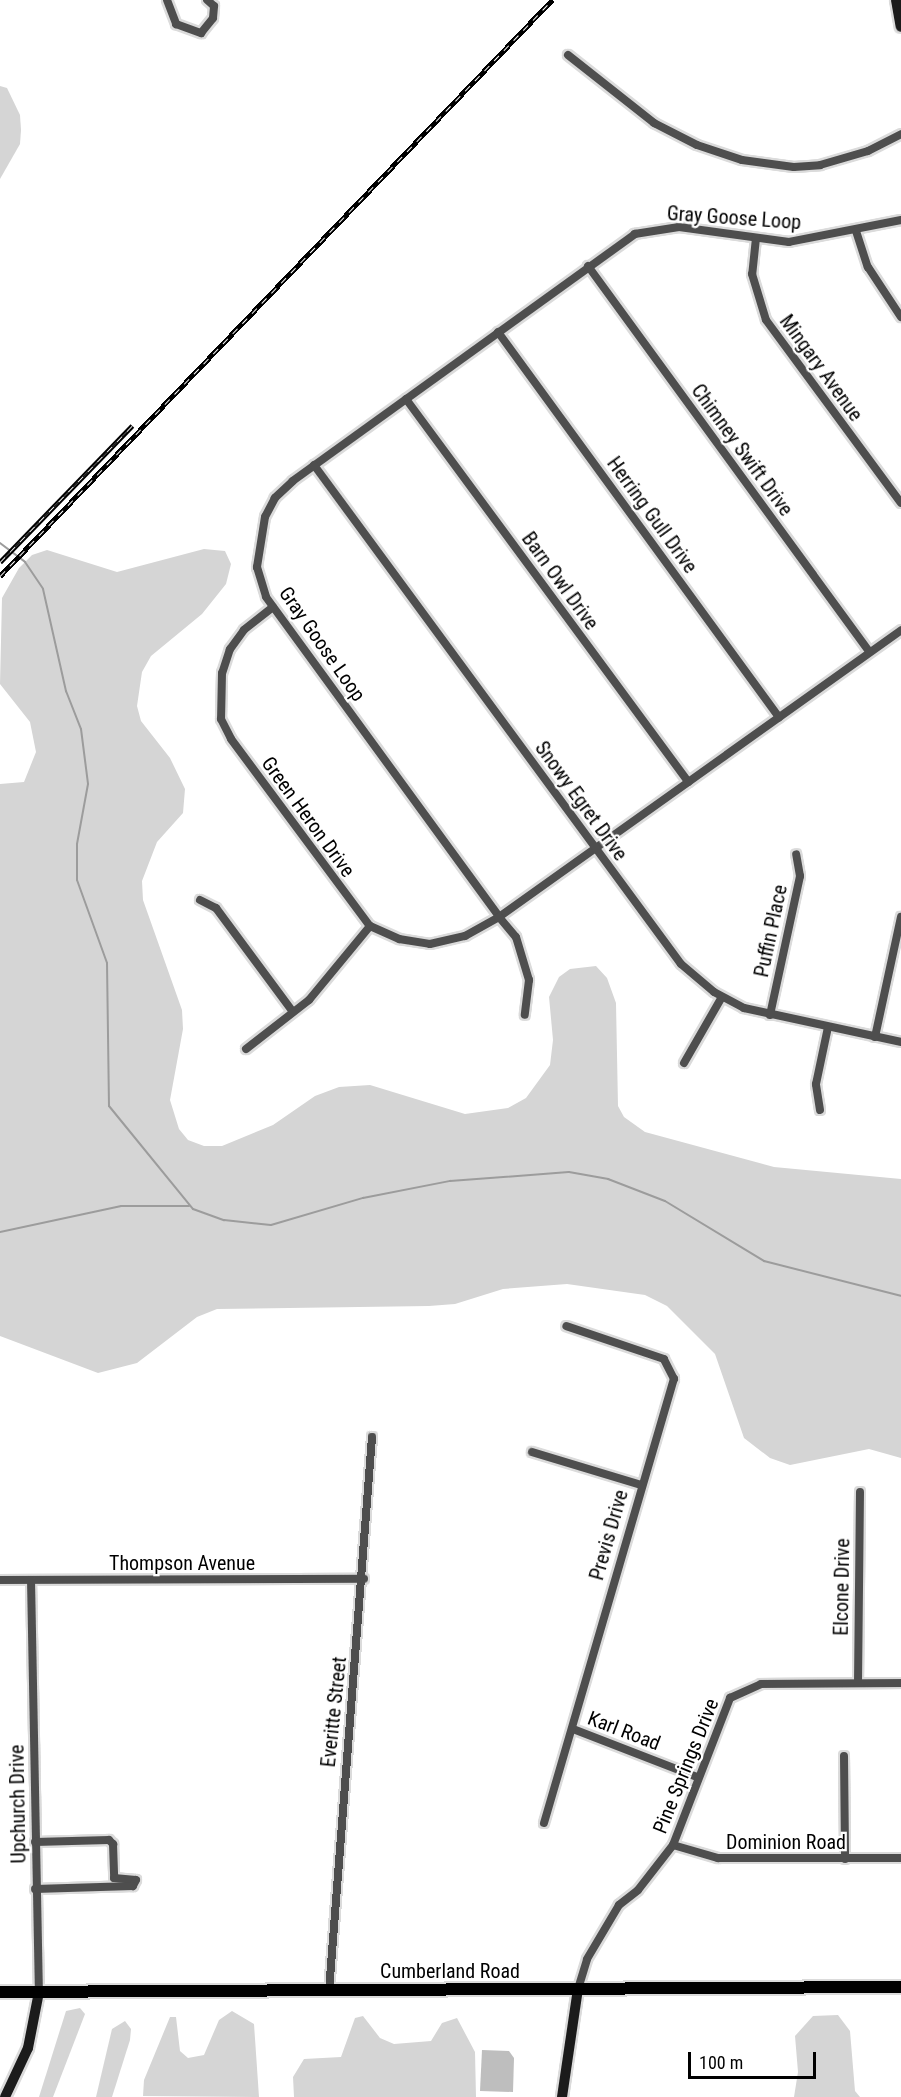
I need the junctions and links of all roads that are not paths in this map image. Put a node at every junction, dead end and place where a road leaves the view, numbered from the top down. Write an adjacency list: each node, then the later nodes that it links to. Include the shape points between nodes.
1 (167, 0): 2 (street, via 176,24 201,33 213,18 214,6)
2 (207, 0)
3 (896, 0): 4 (street)
4 (901, 27)
5 (568, 55): 6 (street, via 654,123 697,145 742,160 794,167 820,165 867,151)
6 (901, 134)
7 (901, 220): 8 (street, Gray Goose Loop)
8 (856, 231): 9 (street, Gray Goose Loop, via 789,242); 11 (street, via 868,267)
9 (756, 238): 10 (street, Gray Goose Loop, via 700,228 654,228 635,234); 15 (street, Mingary Avenue, via 752,274 766,320)
10 (588, 266): 12 (street, Gray Goose Loop); 18 (street, Chimney Swift Drive)
11 (901, 317)
12 (498, 332): 13 (street, Gray Goose Loop); 19 (street, Herring Gull Drive)
13 (406, 399): 14 (street, Gray Goose Loop); 20 (street, Barn Owl Drive)
14 (314, 465): 16 (street, Gray Goose Loop, via 275,498 265,517 256,567); 21 (street, Snowy Egret Drive)
15 (901, 503)
16 (273, 607): 25 (street, Gray Goose Loop); 26 (street, Green Heron Drive, via 230,649 219,698 222,719 231,739)
17 (901, 630): 18 (street)
18 (869, 652): 19 (street)
19 (779, 717): 20 (street)
20 (688, 782): 21 (street)
21 (595, 848): 25 (street); 27 (street, Snowy Egret Drive, via 681,964)
22 (796, 854): 29 (street, Puffin Place, via 800,876)
23 (200, 900): 28 (street, via 216,908)
24 (901, 916): 32 (street)
25 (499, 917): 26 (street, Green Heron Drive, via 465,936 430,944 399,939); 30 (street, Gray Goose Loop, via 516,937 530,980)
26 (370, 926): 28 (street, via 323,986)
27 (722, 997): 29 (street, Snowy Egret Drive); 35 (street)
28 (293, 1012): 34 (street)
29 (770, 1015): 31 (street, Snowy Egret Drive)
30 (525, 1016)
31 (828, 1027): 32 (street, Snowy Egret Drive); 36 (street, via 816,1084)
32 (875, 1036): 33 (street, Snowy Egret Drive)
33 (901, 1042)
34 (246, 1049)
35 (684, 1063)
36 (820, 1110)
37 (566, 1326): 40 (street, Previs Drive, via 664,1359 672,1368 674,1379)
38 (372, 1437): 42 (street, Everitte Street)
39 (532, 1452): 40 (street)
40 (641, 1485): 47 (street, Previs Drive)
41 (860, 1492): 45 (street, Elcone Drive)
42 (364, 1579): 44 (street, Thompson Avenue); 58 (street, Everitte Street)
43 (0, 1580): 44 (street, Thompson Avenue)
44 (31, 1580): 51 (street, Upchurch Drive)
45 (858, 1683): 46 (street, Pine Springs Drive); 49 (street, Pine Springs Drive, via 761,1684 737,1692 724,1706)
46 (901, 1683)
47 (573, 1729): 49 (street, Karl Road); 50 (street, Previs Drive)
48 (844, 1756): 53 (street)
49 (697, 1777): 52 (street, Pine Springs Drive)
50 (544, 1822)
51 (35, 1842): 55 (street, Upchurch Drive); 55 (street, via 109,1840 113,1844 114,1878 136,1880 133,1886)
52 (673, 1845): 53 (street, Dominion Road, via 718,1858); 57 (street, Pine Springs Drive, via 638,1890 619,1905 587,1959)
53 (845, 1858): 54 (street, Dominion Road)
54 (901, 1858)
55 (35, 1889): 60 (street, Upchurch Drive)
56 (901, 1987): 57 (main road, Cumberland Road)
57 (578, 1989): 58 (main road, Cumberland Road); 62 (street)
58 (328, 1991): 60 (main road, Cumberland Road)
59 (0, 1992): 60 (main road, Cumberland Road)
60 (39, 1992): 61 (street, via 28,2048)
61 (5, 2097)
62 (562, 2097)

